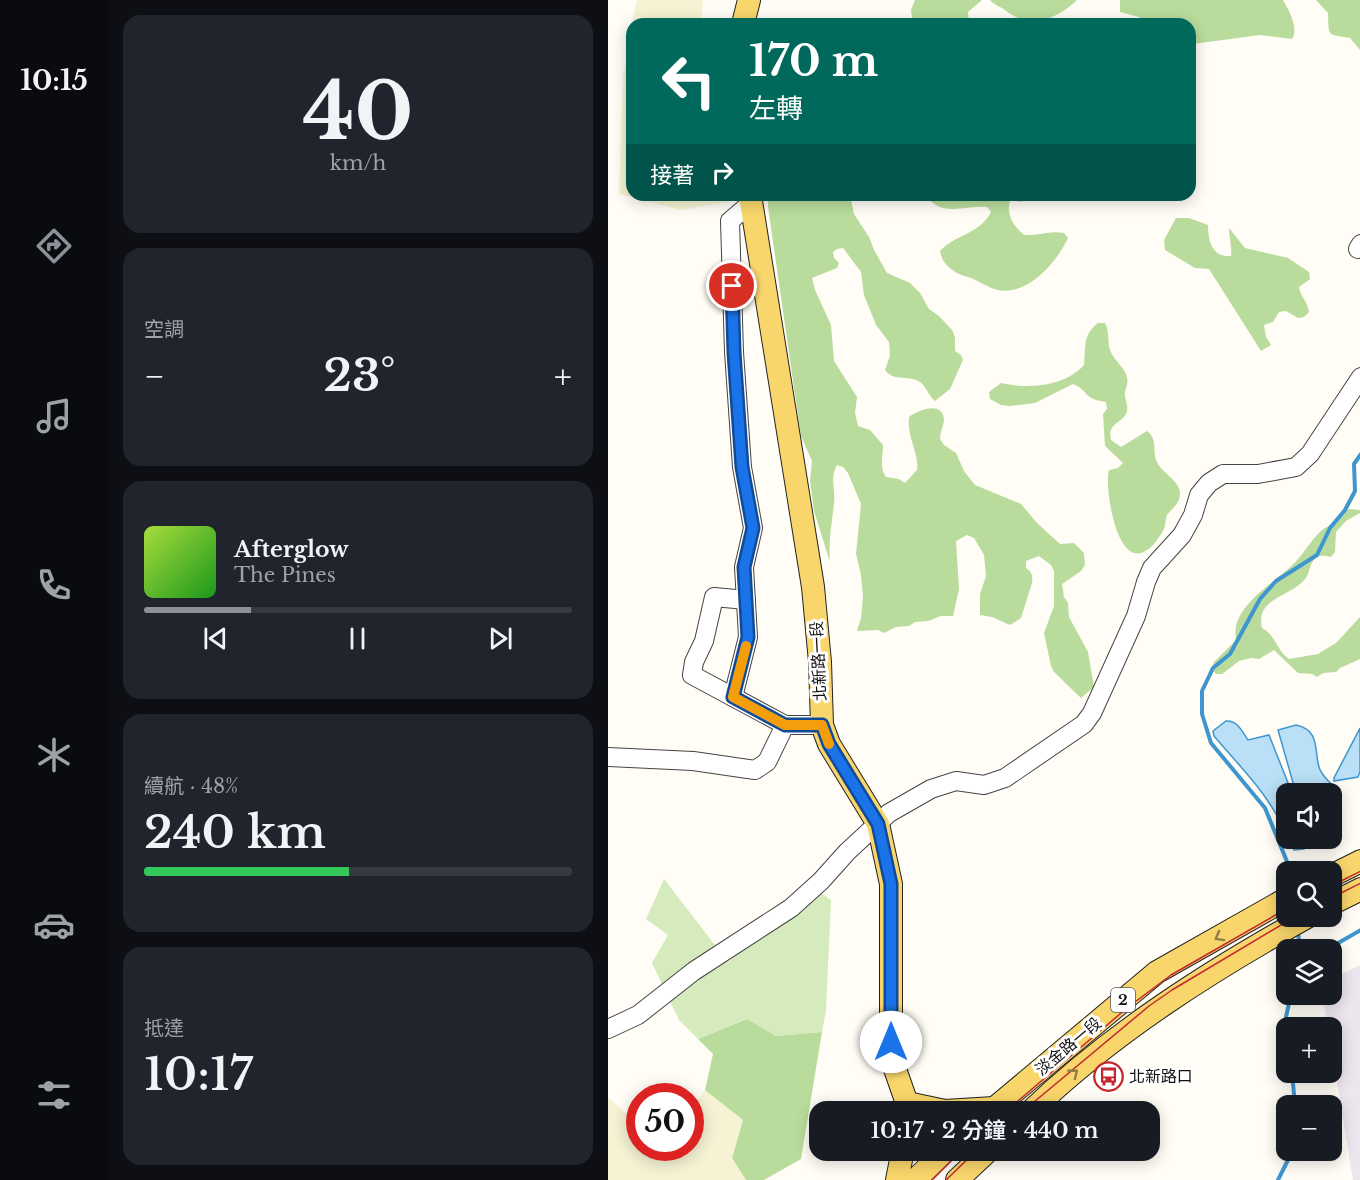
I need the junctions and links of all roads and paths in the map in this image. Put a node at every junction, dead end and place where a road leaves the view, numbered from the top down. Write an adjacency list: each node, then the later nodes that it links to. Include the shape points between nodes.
1 (749, 0): 2 (main road)
2 (744, 18)
3 (748, 201): 6 (street, via 730,221 734,352 742,456 753,528 744,567)
4 (750, 201): 9 (main road, 北新路一段, via 813,587)
5 (1361, 377): 11 (street, via 1310,454 1296,467 1258,474 1223,474 1199,495 1182,535 1152,568 1136,616 1084,724 1005,778 984,784 956,781 931,789 889,813)
6 (746, 600): 7 (street, via 748,637); 7 (street, via 714,597 692,675)
7 (733, 697): 8 (street)
8 (785, 725): 9 (street); 10 (street, via 767,762 755,770 693,761)
9 (822, 725): 11 (main road, 北新路一段, via 829,744)
10 (608, 757)
11 (878, 824): 18 (street, via 791,908 694,971 638,1014); 19 (main road, 北新路一段, via 891,884 891,1042)
12 (1361, 861): 13 (main road)
13 (1342, 870)
14 (1361, 889): 15 (main road)
15 (1342, 898)
16 (1276, 905): 20 (main road, 淡金路一段 / 2, one-way to 20, via 1157,972)
17 (1289, 927): 21 (main road, 淡金路一段 / 2, one-way to 17, via 1160,1006)
18 (608, 1029)
19 (905, 1101)
20 (1003, 1101)
21 (1041, 1101)
22 (901, 1161): 25 (main road)
23 (979, 1161): 24 (main road)
24 (965, 1176)
25 (897, 1180)

